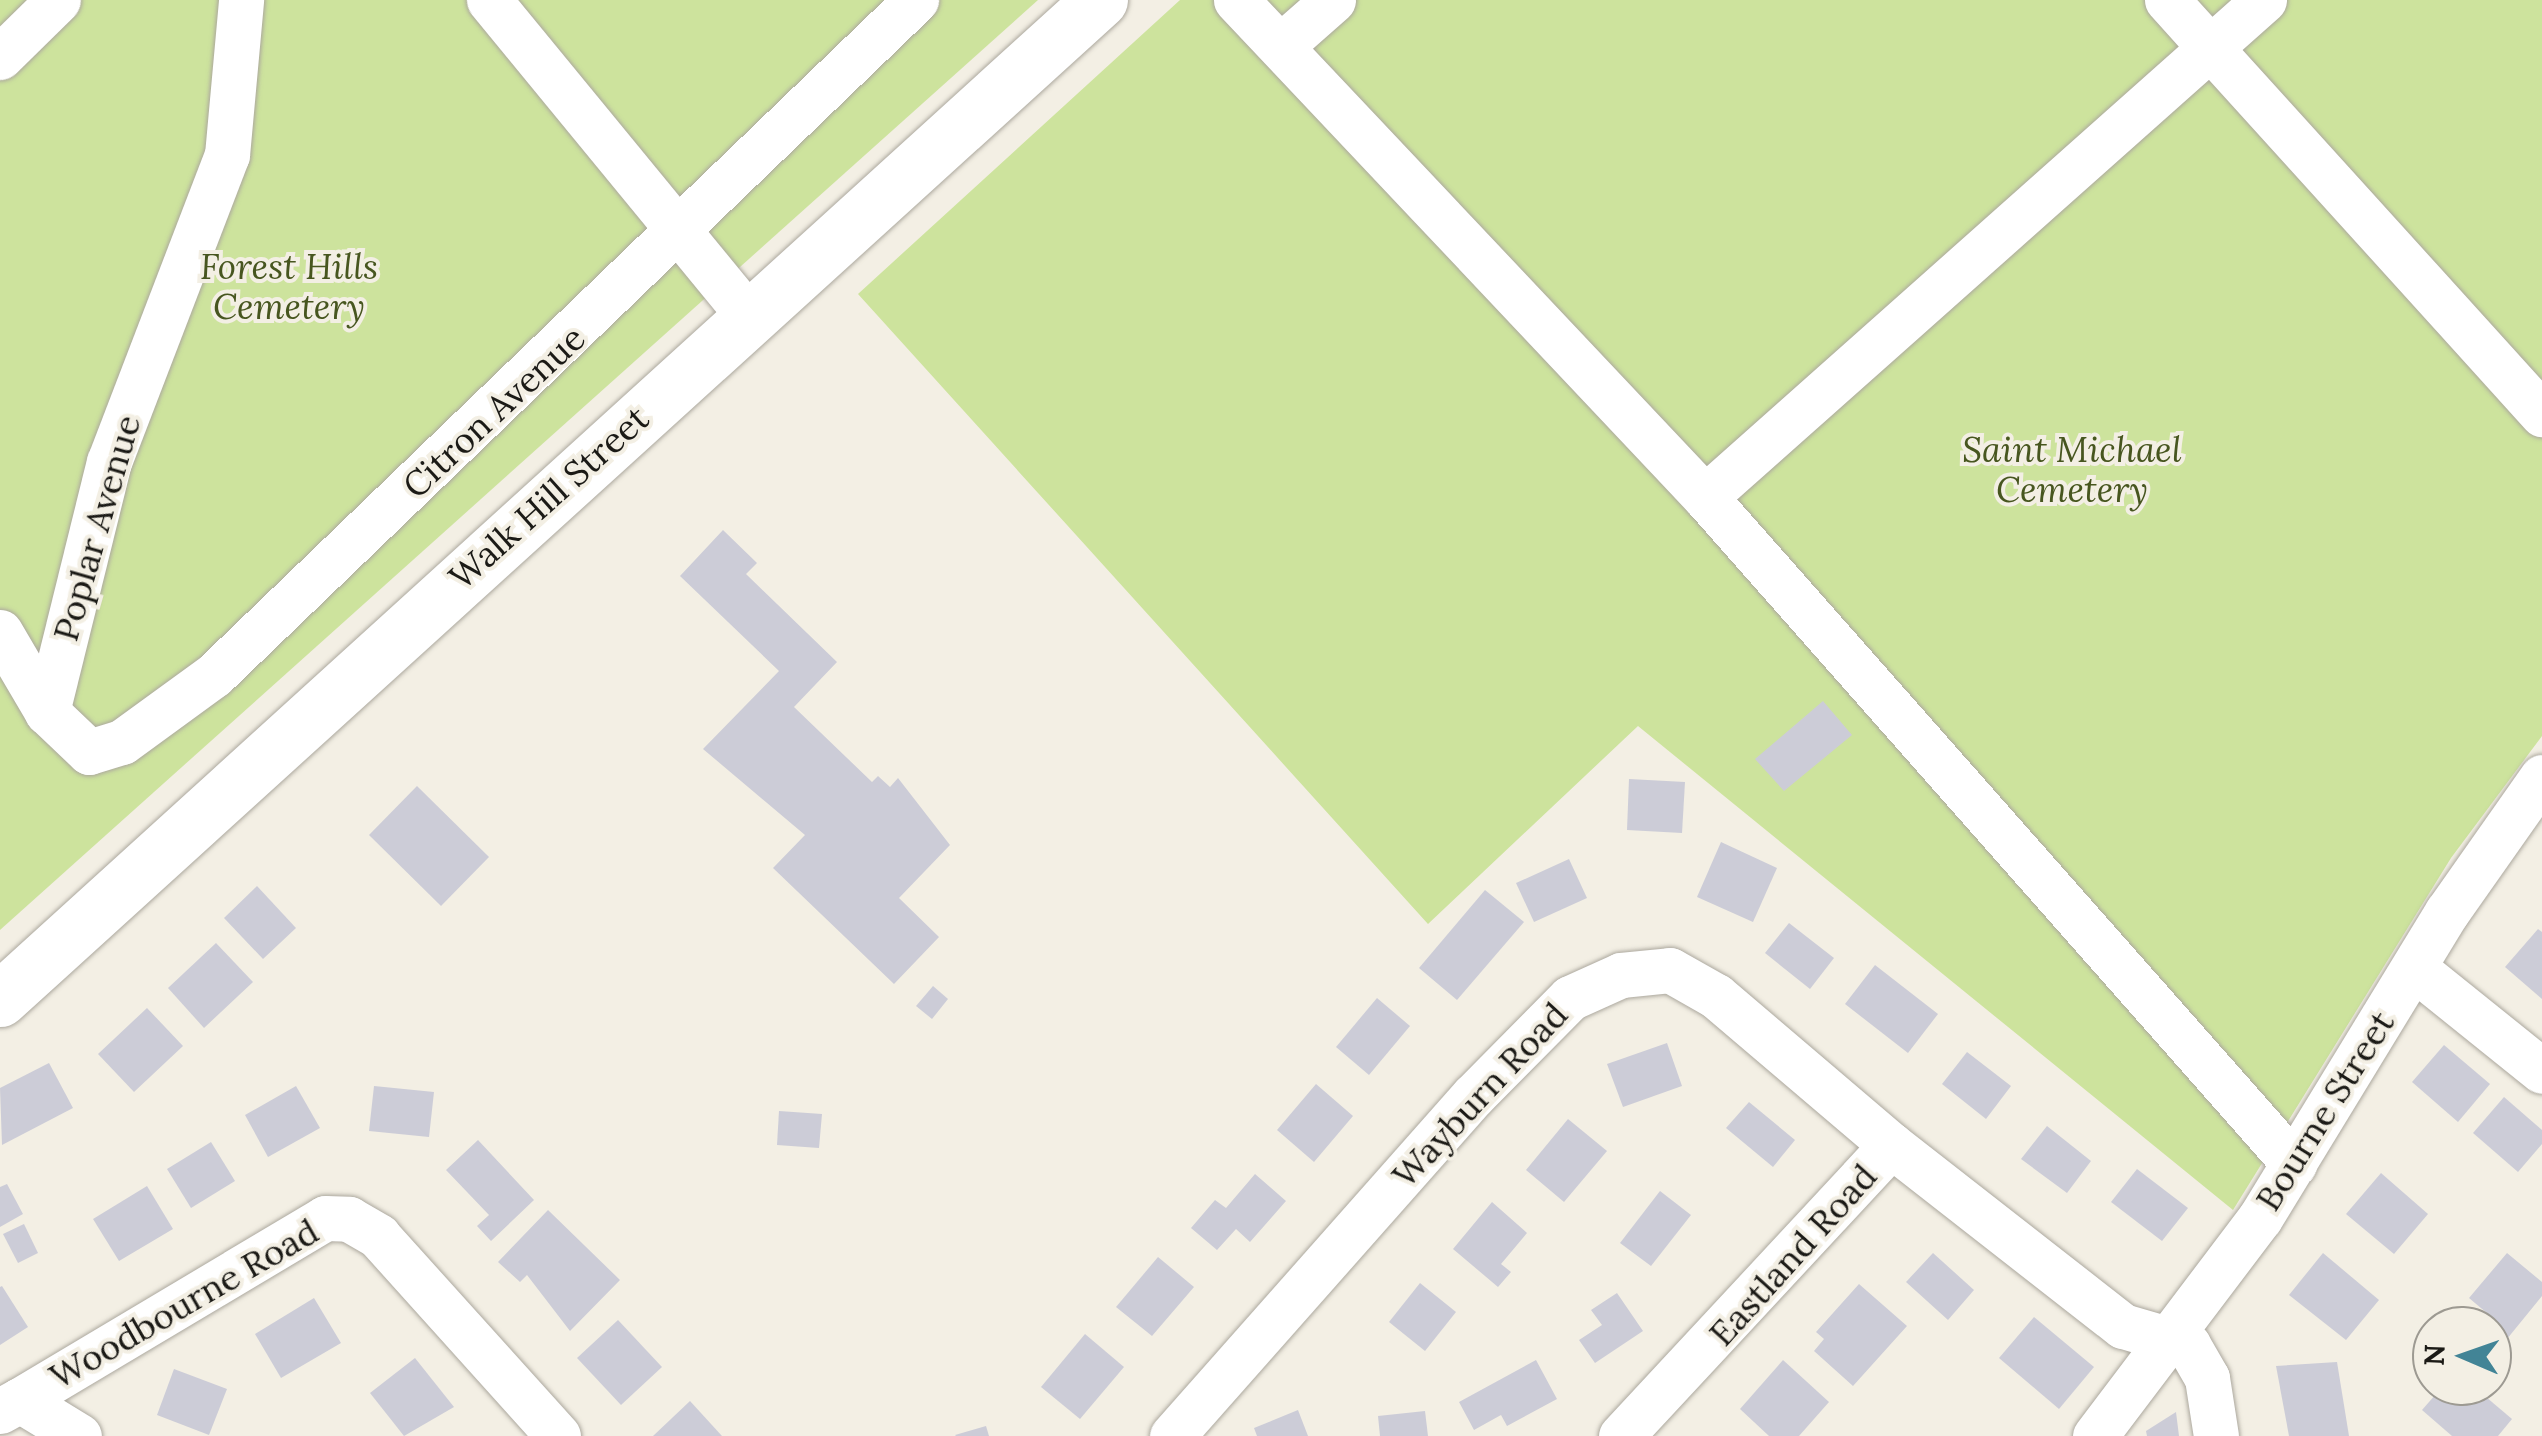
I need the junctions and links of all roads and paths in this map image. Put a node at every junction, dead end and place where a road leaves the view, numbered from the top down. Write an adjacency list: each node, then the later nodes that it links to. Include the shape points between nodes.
1 (58, 0): 12 (street)
2 (241, 0): 18 (street, Poplar Avenue, via 227,155 109,462)
3 (489, 0): 13 (street)
4 (916, 0): 13 (street, Citron Avenue)
5 (1100, 0): 14 (main road, Walk Hill Street)
6 (1236, 0): 10 (street)
7 (1333, 0): 10 (street)
8 (2168, 0): 11 (street)
9 (2264, 0): 11 (street)
10 (1282, 45): 16 (street)
11 (2211, 48): 15 (street); 16 (street)
12 (0, 56)
13 (683, 234): 14 (street); 18 (street, Citron Avenue, via 214,675 122,742 89,752)
14 (749, 317): 21 (main road, Walk Hill Street)
15 (2542, 414)
16 (1705, 497): 24 (street)
17 (0, 632): 18 (street)
18 (47, 712)
19 (2542, 777): 20 (street, Bourne Street)
20 (2414, 968): 22 (street); 24 (street, Bourne Street)
21 (0, 999)
22 (2542, 1071)
23 (1891, 1145): 25 (street, Eastland Road, via 2123,1326); 29 (street, Wayburn Road, via 1716,996 1670,970 1620,975 1570,998 1487,1082); 30 (street, Eastland Road)
24 (2294, 1164): 25 (street, Bourne Street)
25 (2169, 1339): 31 (street, Bourne Street); 32 (street, via 2200,1360)
26 (10, 1406): 27 (street); 28 (street, Woodbourne Road, via 325,1218 349,1220 378,1236)
27 (80, 1436)
28 (558, 1436)
29 (1172, 1436)
30 (1621, 1436)
31 (2095, 1436)
32 (2216, 1436)

